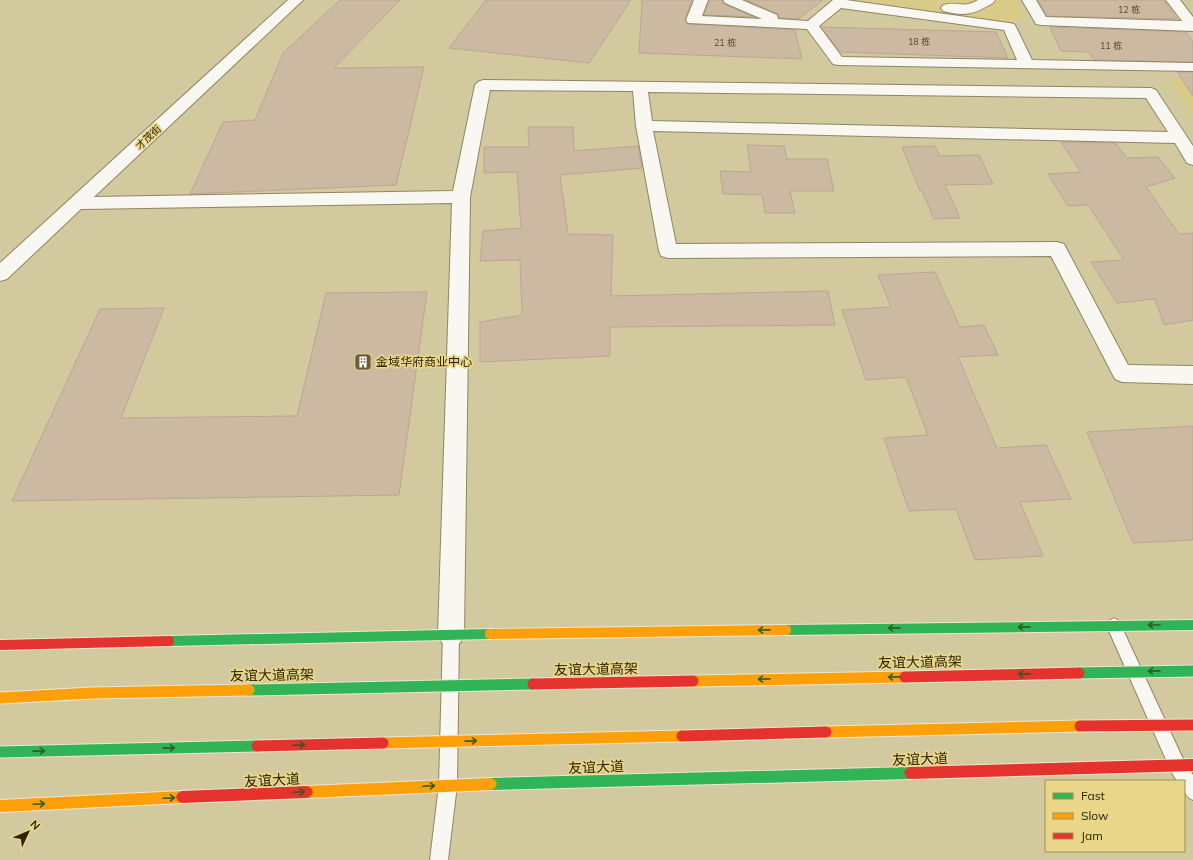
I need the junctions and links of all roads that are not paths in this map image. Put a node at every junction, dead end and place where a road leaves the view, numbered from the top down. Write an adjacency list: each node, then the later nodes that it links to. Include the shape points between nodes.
1 (296, 0): 18 (street, 才茂街)
2 (700, 0): 8 (street, via 693,20)
3 (730, 0): 8 (street)
4 (988, 0): 7 (street, via 971,10)
5 (1029, 0): 10 (street, via 1041,21)
6 (1173, 0): 10 (street)
7 (928, 3)
8 (784, 24): 9 (street)
9 (811, 25): 11 (street, via 838,61); 11 (street, via 838,3 1009,28)
10 (1193, 26)
11 (1027, 64): 12 (street)
12 (1193, 68)
13 (640, 87): 14 (street); 15 (street, via 1151,94); 17 (street, via 483,85)
14 (644, 126): 15 (street); 20 (street, via 668,251 1057,249 1122,373)
15 (1180, 138): 16 (street)
16 (1193, 159)
17 (461, 197): 18 (street); 23 (street)
18 (77, 202): 19 (street, 才茂街)
19 (0, 274)
20 (1193, 375)
21 (1193, 625): 22 (main road, one-way to 22)
22 (1114, 626): 23 (main road, one-way to 23); 29 (lane)
23 (451, 634): 24 (main road); 31 (lane)
24 (0, 645)
25 (1193, 671): 26 (main road, 友谊大道高架, one-way to 26, bridge, via 100,693)
26 (0, 698)
27 (1193, 725): 28 (main road, one-way to 27, bridge)
28 (0, 752)
29 (1177, 766): 30 (main road, 友谊大道); 31 (main road, 友谊大道); 32 (lane)
30 (1193, 766)
31 (448, 785): 33 (main road, 友谊大道, one-way to 31); 34 (lane)
32 (1193, 791)
33 (0, 806)
34 (439, 860)

